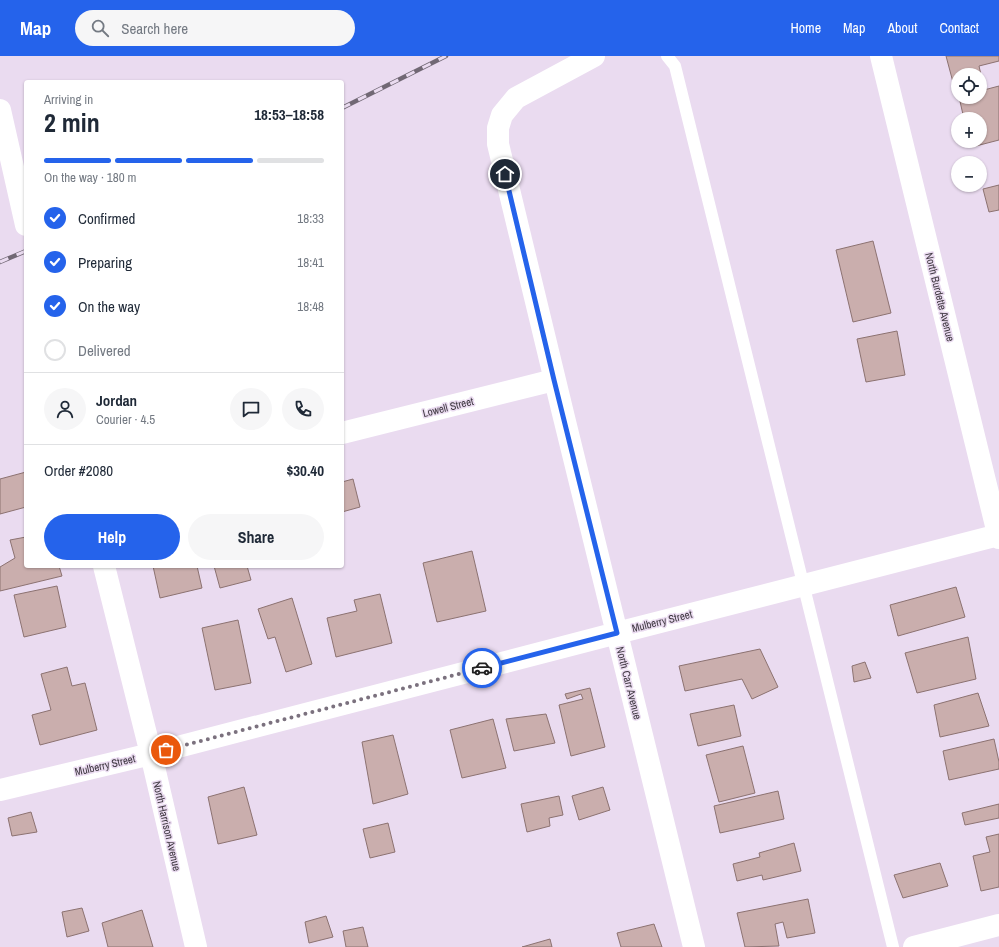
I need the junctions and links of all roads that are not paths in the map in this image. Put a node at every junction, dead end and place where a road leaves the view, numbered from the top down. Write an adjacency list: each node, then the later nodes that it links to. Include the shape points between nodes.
1 (594, 56): 6 (street, North Carr Avenue, via 516,98 502,114 498,128 498,144)
2 (667, 56): 10 (lane, via 674,66)
3 (881, 56): 8 (street, North Burdette Avenue)
4 (0, 110): 5 (street)
5 (24, 216)
6 (554, 380): 7 (street, Lowell Street); 11 (street, North Carr Avenue)
7 (344, 432)
8 (999, 536): 10 (street, Mulberry Street)
9 (104, 568): 12 (street, North Harrison Avenue)
10 (803, 585): 11 (street, Mulberry Street); 17 (lane)
11 (617, 633): 12 (street, Mulberry Street); 16 (street, North Carr Avenue)
12 (150, 754): 13 (street, Mulberry Street); 15 (street, North Harrison Avenue)
13 (0, 790)
14 (999, 925): 18 (street)
15 (196, 947)
16 (694, 947)
17 (893, 947)
18 (914, 947)

